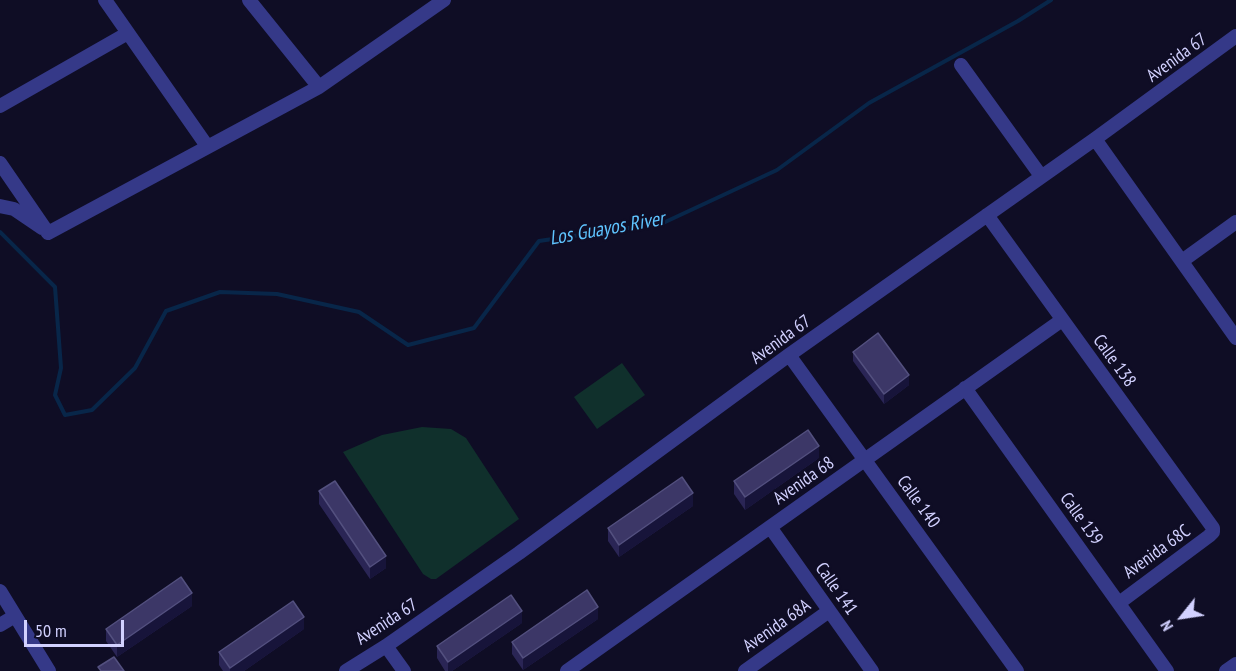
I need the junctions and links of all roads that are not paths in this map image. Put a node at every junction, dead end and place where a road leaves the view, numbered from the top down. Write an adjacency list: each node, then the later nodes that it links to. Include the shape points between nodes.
1 (105, 0): 4 (street)
2 (444, 0): 7 (street)
3 (252, 1): 7 (street)
4 (128, 33): 8 (street); 10 (street)
5 (1236, 36): 9 (street, Avenida 67)
6 (961, 65): 12 (street)
7 (319, 87): 10 (street)
8 (0, 106)
9 (1095, 139): 12 (street, Avenida 67); 17 (street)
10 (207, 146): 16 (street)
11 (0, 163): 16 (street)
12 (1041, 176): 14 (street, Avenida 67)
13 (0, 206): 16 (street, via 14,209)
14 (987, 215): 18 (street, Calle 138); 20 (street, Avenida 67)
15 (1236, 222): 17 (street)
16 (48, 233)
17 (1182, 261): 19 (street)
18 (1062, 320): 21 (street, Avenida 68); 24 (street, Calle 138)
19 (1236, 338)
20 (789, 355): 22 (street, Calle 140); 30 (street, Avenida 67)
21 (965, 388): 22 (street, Avenida 68); 26 (street, Calle 139)
22 (865, 460): 23 (street, Avenida 68); 38 (street, Calle 140)
23 (770, 527): 27 (street, Calle 141); 35 (street, Avenida 68)
24 (1213, 528): 26 (street, Avenida 68C, via 1209,536)
25 (0, 591): 28 (street)
26 (1119, 603): 39 (street, Calle 139)
27 (829, 611): 36 (street, Avenida 68A); 37 (street, Calle 141)
28 (15, 616): 29 (street); 32 (street)
29 (0, 625)
30 (386, 646): 33 (street, Avenida 67); 34 (street)
31 (1236, 664): 40 (street)
32 (49, 671)
33 (346, 671)
34 (404, 671)
35 (567, 671)
36 (745, 671)
37 (872, 671)
38 (1017, 671)
39 (1167, 671)
40 (1226, 671)

